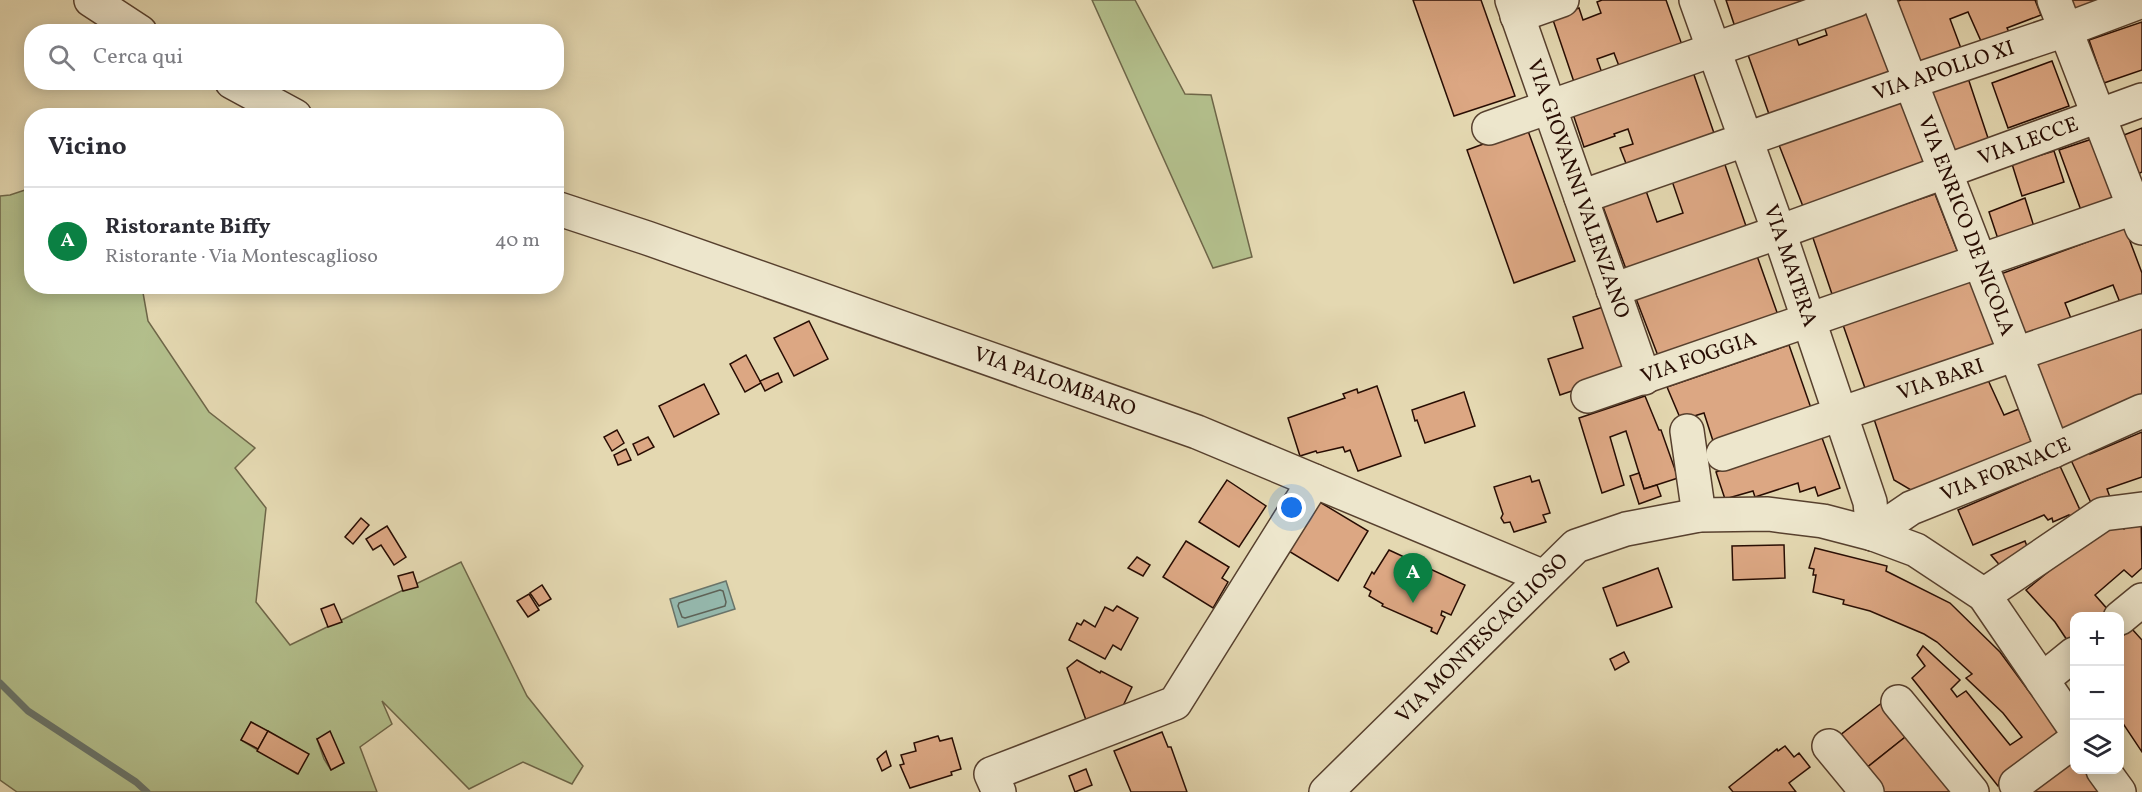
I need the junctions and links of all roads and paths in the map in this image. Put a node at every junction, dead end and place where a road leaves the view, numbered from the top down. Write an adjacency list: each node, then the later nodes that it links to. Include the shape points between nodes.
1 (91, 0): 9 (street)
2 (1562, 0): 8 (street)
3 (1696, 0): 11 (street, VIA MATERA)
4 (1856, 0): 11 (street)
5 (1879, 0): 12 (street, VIA ENRICO DE NICOLA)
6 (2054, 0): 10 (street)
7 (2142, 1): 10 (street, VIA APOLLO XI)
8 (1515, 8): 15 (street, VIA GIOVANNI VALENZANO)
9 (128, 24)
10 (2065, 30): 12 (street, VIA APOLLO XI); 17 (street)
11 (1713, 50): 15 (street); 19 (street, VIA MATERA)
12 (1910, 82): 19 (street, VIA APOLLO XI); 20 (street, VIA ENRICO DE NICOLA)
13 (247, 90): 16 (street)
14 (2142, 100): 17 (street, VIA LECCE)
15 (1549, 107): 18 (street); 21 (street, VIA GIOVANNI VALENZANO)
16 (280, 108)
17 (2098, 116): 20 (street, VIA LECCE); 23 (street)
18 (1489, 128)
19 (1746, 140): 21 (street, VIA APOLLO XI); 24 (street, VIA MATERA)
20 (1945, 172): 24 (street, VIA LECCE); 25 (street, VIA ENRICO DE NICOLA)
21 (1581, 197): 26 (street, VIA GIOVANNI VALENZANO)
22 (564, 211): 37 (street, VIA PALOMBARO, via 1197,432)
23 (2139, 214): 25 (street, VIA FOGGIA)
24 (1779, 232): 26 (street, VIA LECCE); 28 (street, VIA MATERA)
25 (1980, 261): 28 (street, VIA FOGGIA); 29 (street, VIA ENRICO DE NICOLA)
26 (1613, 290): 30 (street, VIA GIOVANNI VALENZANO)
27 (2142, 311): 29 (street, VIA BARI)
28 (1809, 320): 30 (street, VIA FOGGIA); 33 (street, VIA MATERA)
29 (2016, 355): 33 (street, VIA BARI); 35 (street, VIA ENRICO DE NICOLA)
30 (1644, 378): 31 (street, VIA FOGGIA)
31 (1588, 396)
32 (2142, 411): 35 (street, VIA FORNACE)
33 (1841, 416): 36 (street, VIA BARI); 40 (street, VIA MATERA, via 1870,502)
34 (1687, 431): 39 (street)
35 (2053, 451): 40 (street, VIA FORNACE, via 1911,508)
36 (1723, 454)
37 (1314, 481): 41 (street, VIA PALOMBARO); 53 (street, via 1174,703 991,774)
38 (2142, 509): 42 (street, via 2103,514)
39 (1699, 515): 40 (street, VIA MONTESCAGLIOSO, via 1768,514 1823,521); 41 (street, VIA MONTESCAGLIOSO, via 1626,529 1576,546)
40 (1873, 534): 42 (street, VIA MONTESCAGLIOSO, via 1916,550)
41 (1544, 577): 54 (street, VIA MONTESCAGLIOSO)
42 (1984, 595): 46 (street)
43 (2142, 600): 44 (street)
44 (2124, 615)
45 (2070, 657): 46 (street)
46 (2042, 680): 48 (street)
47 (1898, 702): 56 (street)
48 (2070, 721)
49 (2070, 744): 52 (street)
50 (1829, 746): 55 (street)
51 (2106, 774): 57 (street)
52 (2016, 784)
53 (999, 792)
54 (1326, 792)
55 (1867, 792)
56 (1972, 792)
57 (2119, 792)

